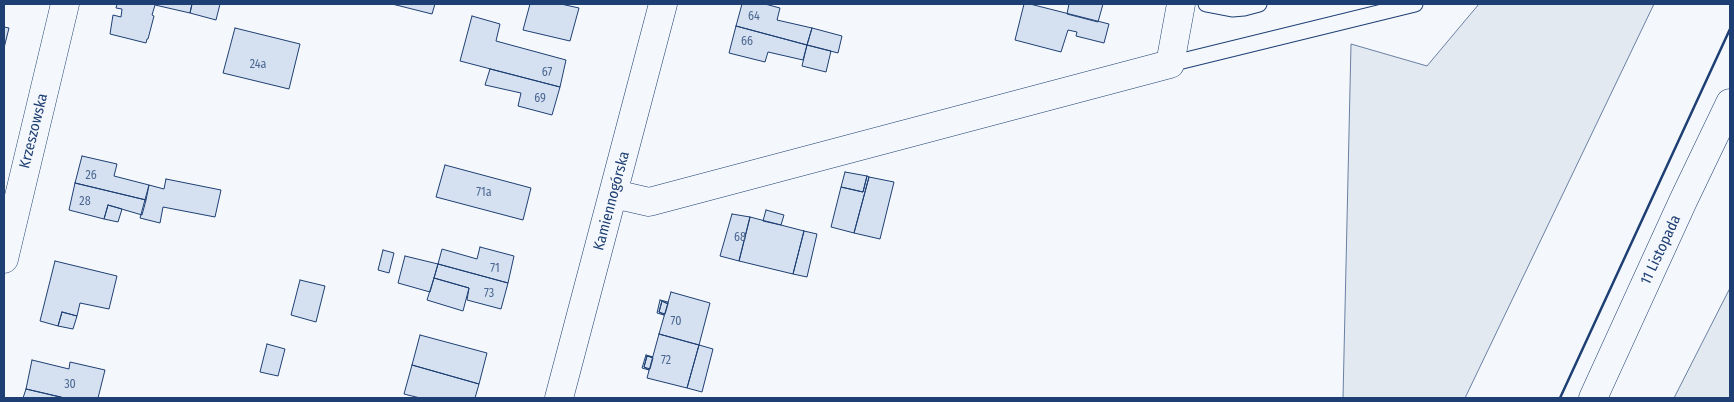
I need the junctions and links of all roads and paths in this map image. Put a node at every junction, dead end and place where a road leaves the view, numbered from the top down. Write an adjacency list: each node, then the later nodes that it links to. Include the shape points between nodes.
1 (66, 4): 10 (street, Krzeszowska)
2 (663, 4): 9 (street, Kamiennogórska)
3 (1181, 4): 7 (street)
4 (1206, 4): 5 (lane, via 1232,9)
5 (1258, 4)
6 (1415, 4): 7 (lane)
7 (1170, 64): 9 (street, via 649,202)
8 (1730, 102): 12 (street, 11 Listopada)
9 (614, 194): 11 (street, Kamiennogórska)
10 (4, 259)
11 (559, 398)
12 (1593, 398)

